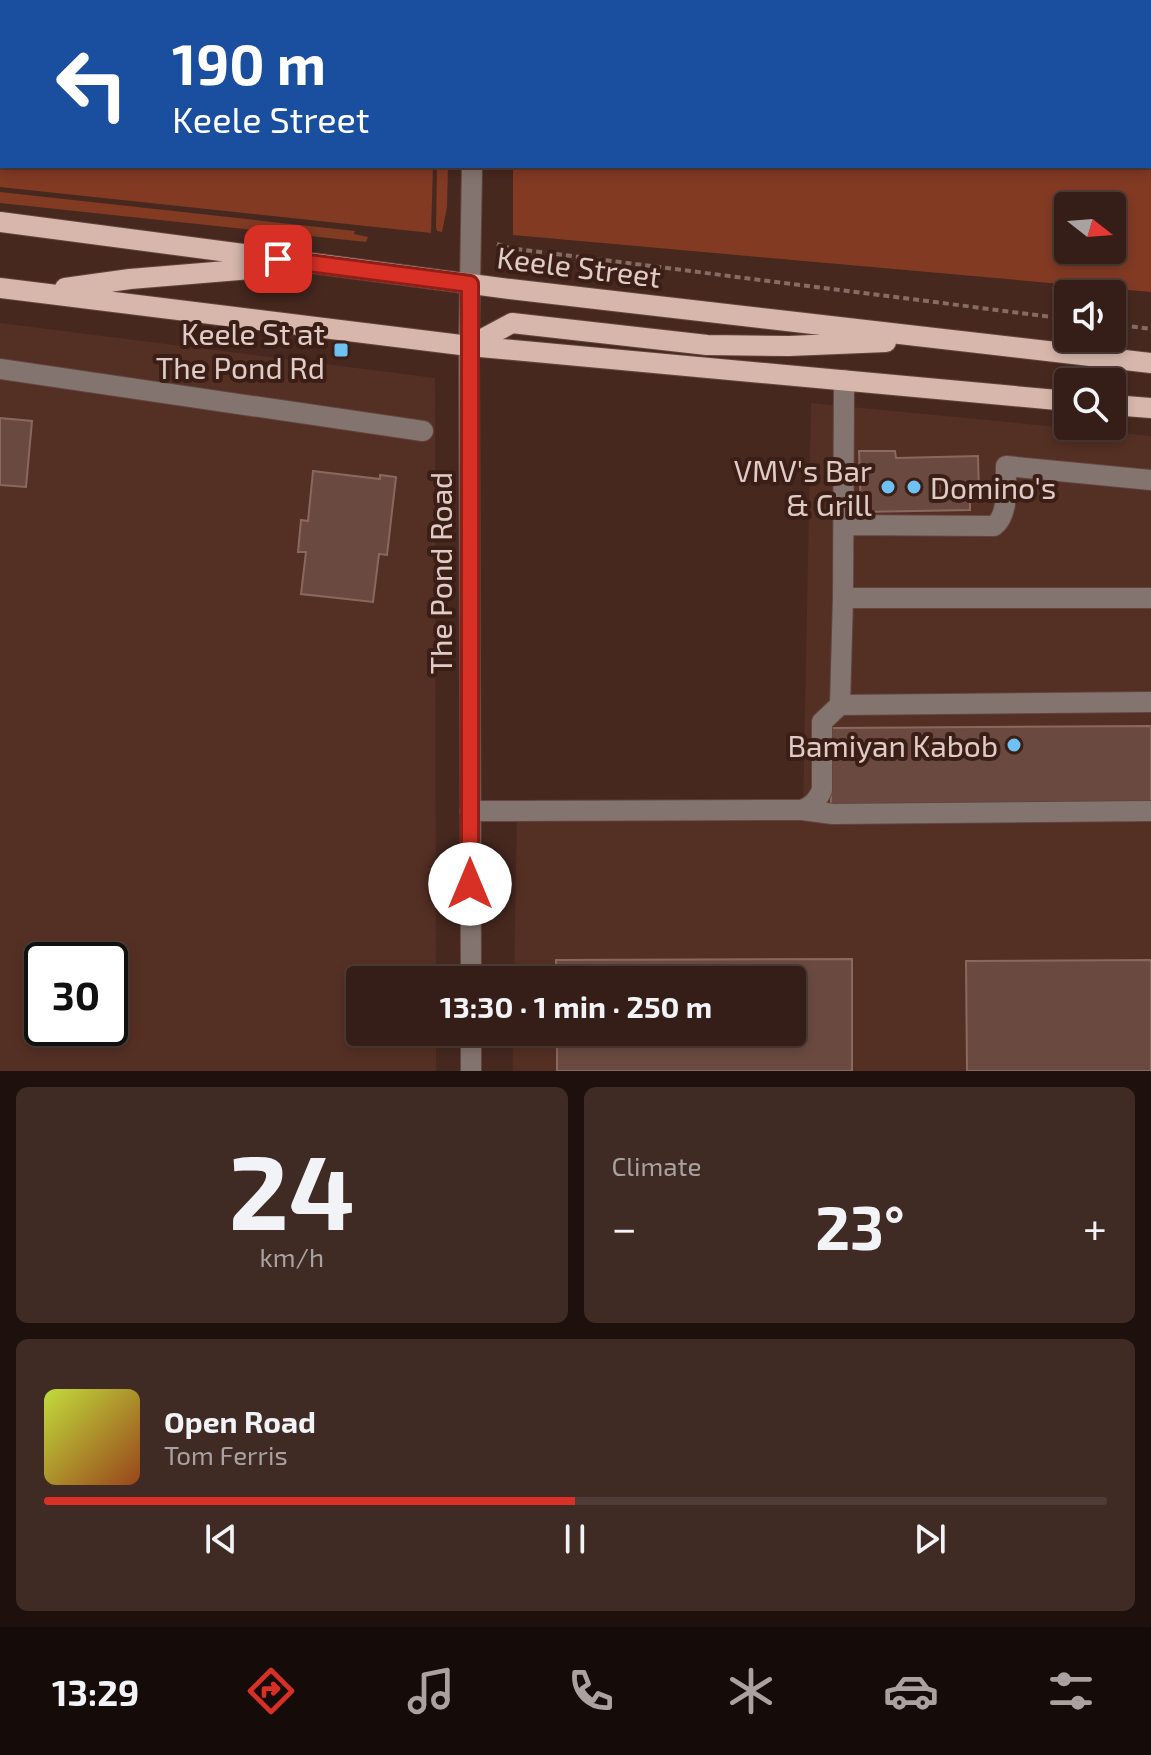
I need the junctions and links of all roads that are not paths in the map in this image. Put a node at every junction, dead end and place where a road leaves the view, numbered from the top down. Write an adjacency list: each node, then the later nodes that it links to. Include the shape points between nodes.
1 (472, 168): 3 (street, The Pond Road)
2 (0, 222): 3 (main road, Keele Street)
3 (470, 284): 5 (main road, via 432,291 251,269); 6 (main road, Keele Street); 7 (street, The Pond Road)
4 (0, 288): 5 (main road)
5 (36, 292): 7 (main road)
6 (948, 339): 7 (main road, via 707,345 512,323); 8 (main road, Keele Street)
7 (469, 346): 10 (main road); 22 (street, The Pond Road)
8 (1151, 363)
9 (0, 369): 14 (street)
10 (844, 380): 11 (main road); 16 (street)
11 (1054, 400)
12 (1126, 406): 13 (main road)
13 (1151, 408)
14 (423, 431)
15 (1151, 480): 16 (street, via 1006,466 1004,512 994,526)
16 (844, 525): 17 (street)
17 (843, 598): 18 (street); 20 (street)
18 (1151, 598)
19 (1151, 702): 20 (street)
20 (840, 705): 21 (street, via 822,722 822,790)
21 (802, 810): 22 (street); 23 (street)
22 (470, 811): 24 (street, The Pond Road)
23 (1151, 811)
24 (471, 966)
25 (471, 1046): 26 (street)
26 (471, 1071)

